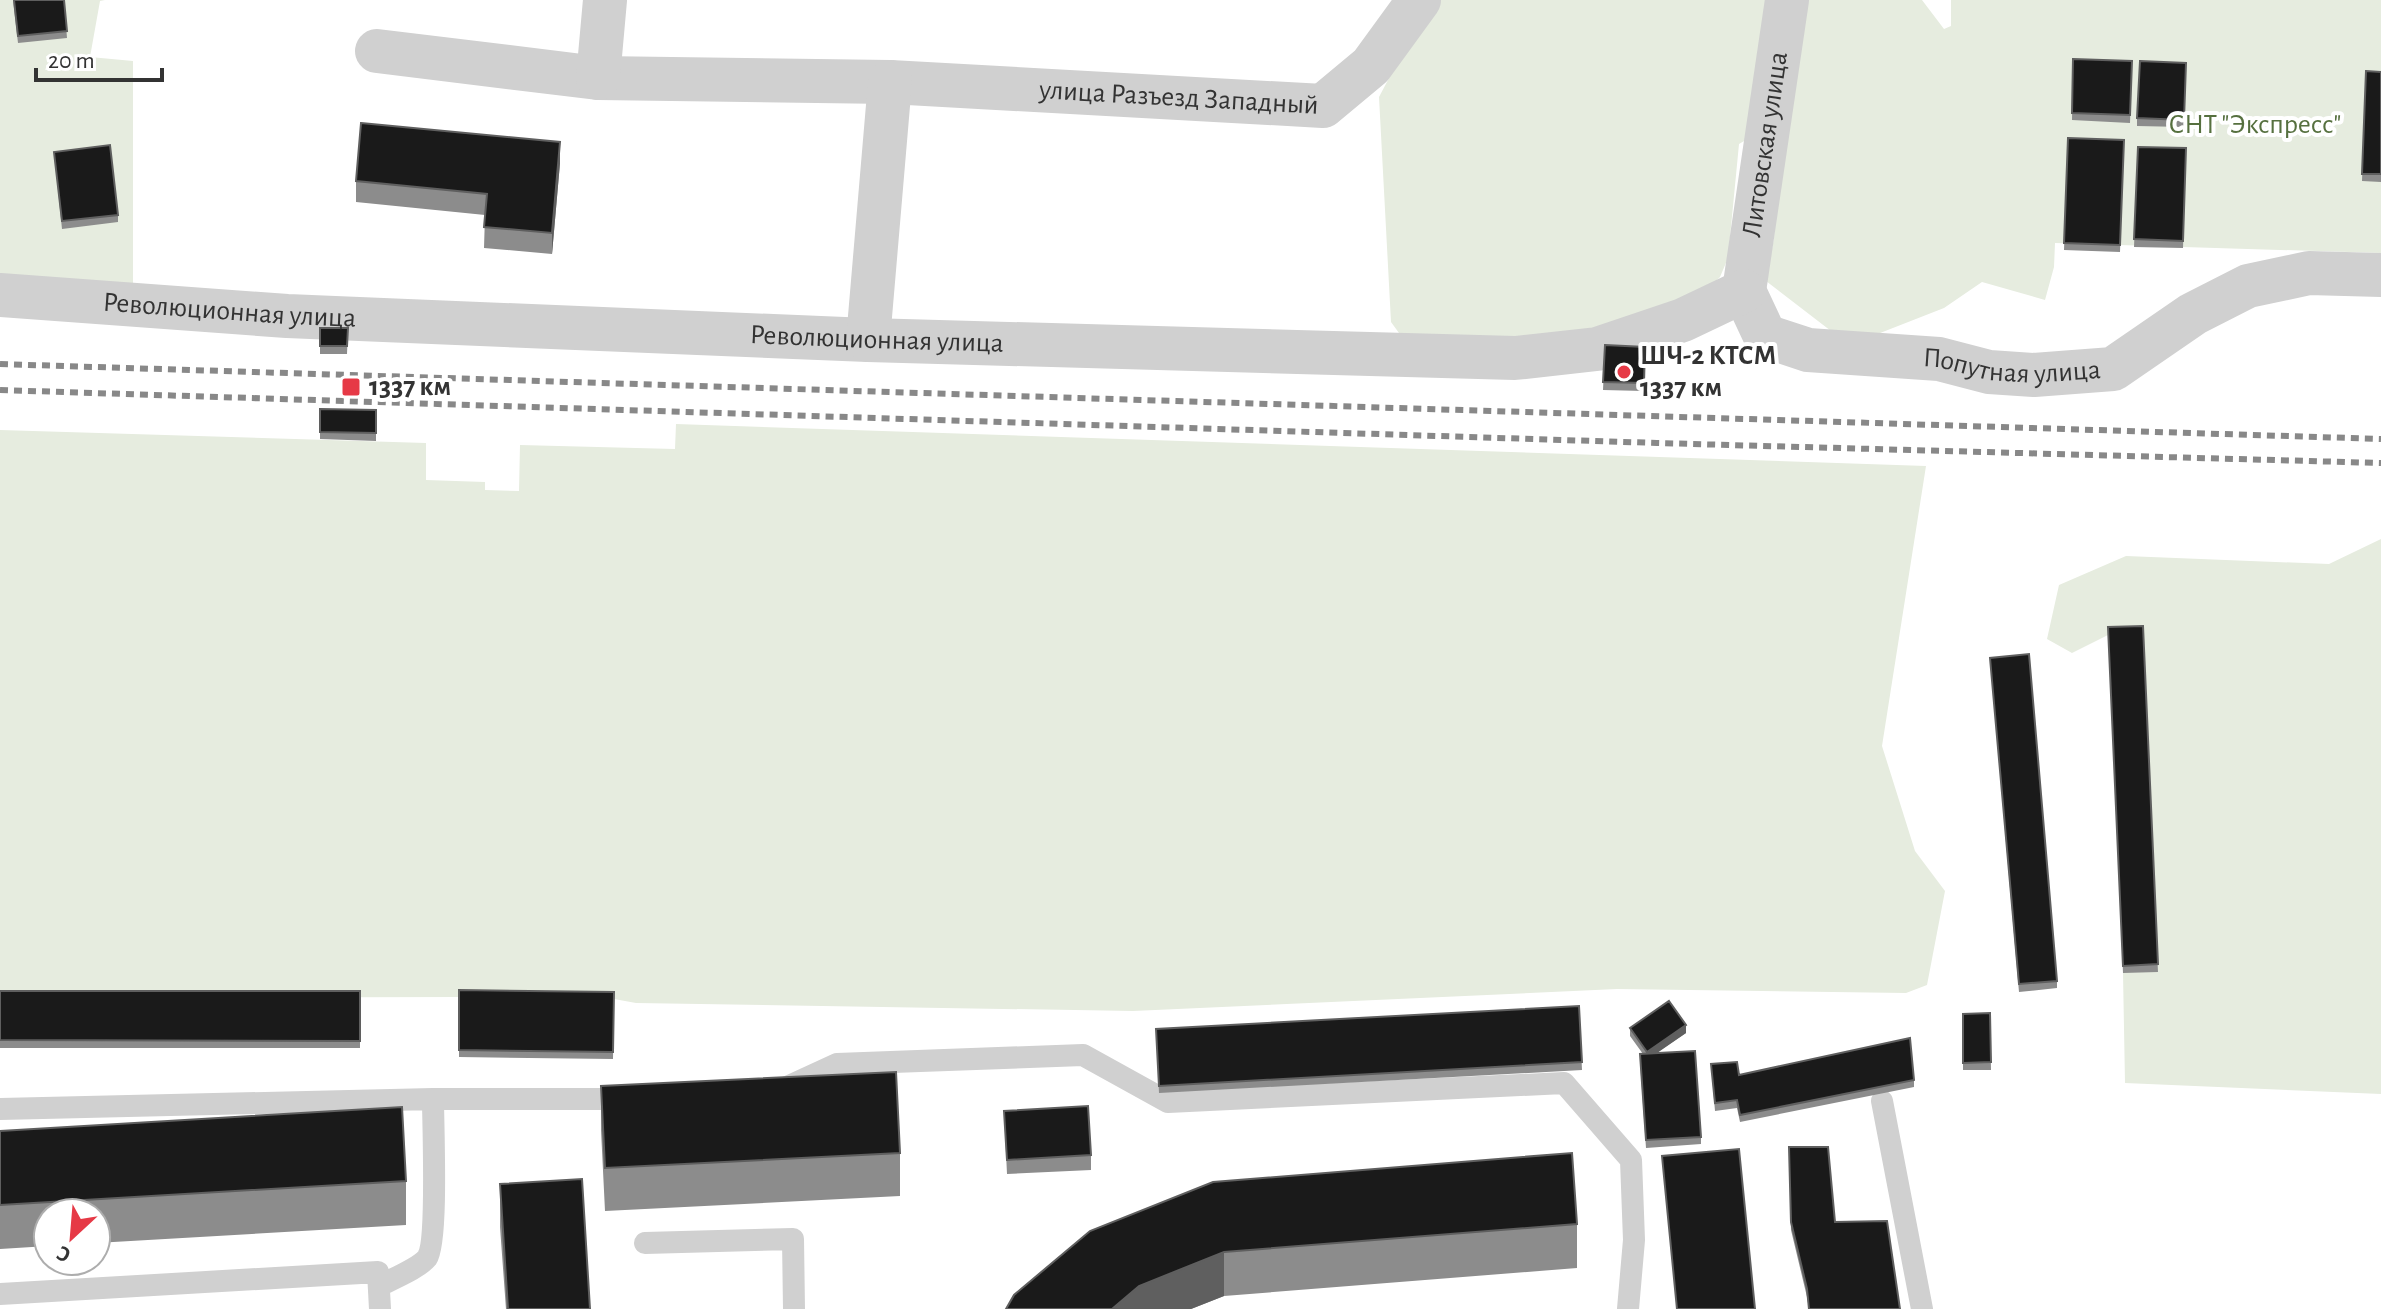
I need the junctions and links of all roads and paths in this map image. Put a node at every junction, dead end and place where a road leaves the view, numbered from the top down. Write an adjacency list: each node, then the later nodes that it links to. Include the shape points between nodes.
1 (605, 0): 5 (street)
2 (1419, 0): 6 (street, улица Разъезд Западный, via 1371,66 1323,106)
3 (1787, 0): 8 (street, Литовская улица)
4 (377, 51): 5 (street, улица Разъезд Западный)
5 (598, 78): 6 (street, улица Разъезд Западный)
6 (890, 82): 10 (street)
7 (2381, 275): 8 (street, Попутная улица, via 2309,273 2248,286 2193,314 2113,369 2034,375 1989,372 1939,359 1808,350 1765,336)
8 (1744, 291): 10 (street, Революционная улица, via 1683,320 1597,349 1515,358)
9 (0, 295): 10 (street, Революционная улица, via 287,316)
10 (868, 340)
11 (773, 1093): 21 (lane, via 837,1064 1083,1055 1168,1102 1564,1083 1631,1160 1634,1240)
12 (433, 1099): 13 (lane); 15 (lane); 17 (lane, via 431,1251 425,1261)
13 (654, 1099)
14 (1882, 1101): 22 (lane)
15 (0, 1109)
16 (645, 1243): 20 (lane, via 793,1239)
17 (379, 1286): 18 (lane, via 378,1272); 19 (lane)
18 (0, 1294)
19 (380, 1309)
20 (794, 1309)
21 (1628, 1309)
22 (1922, 1309)

